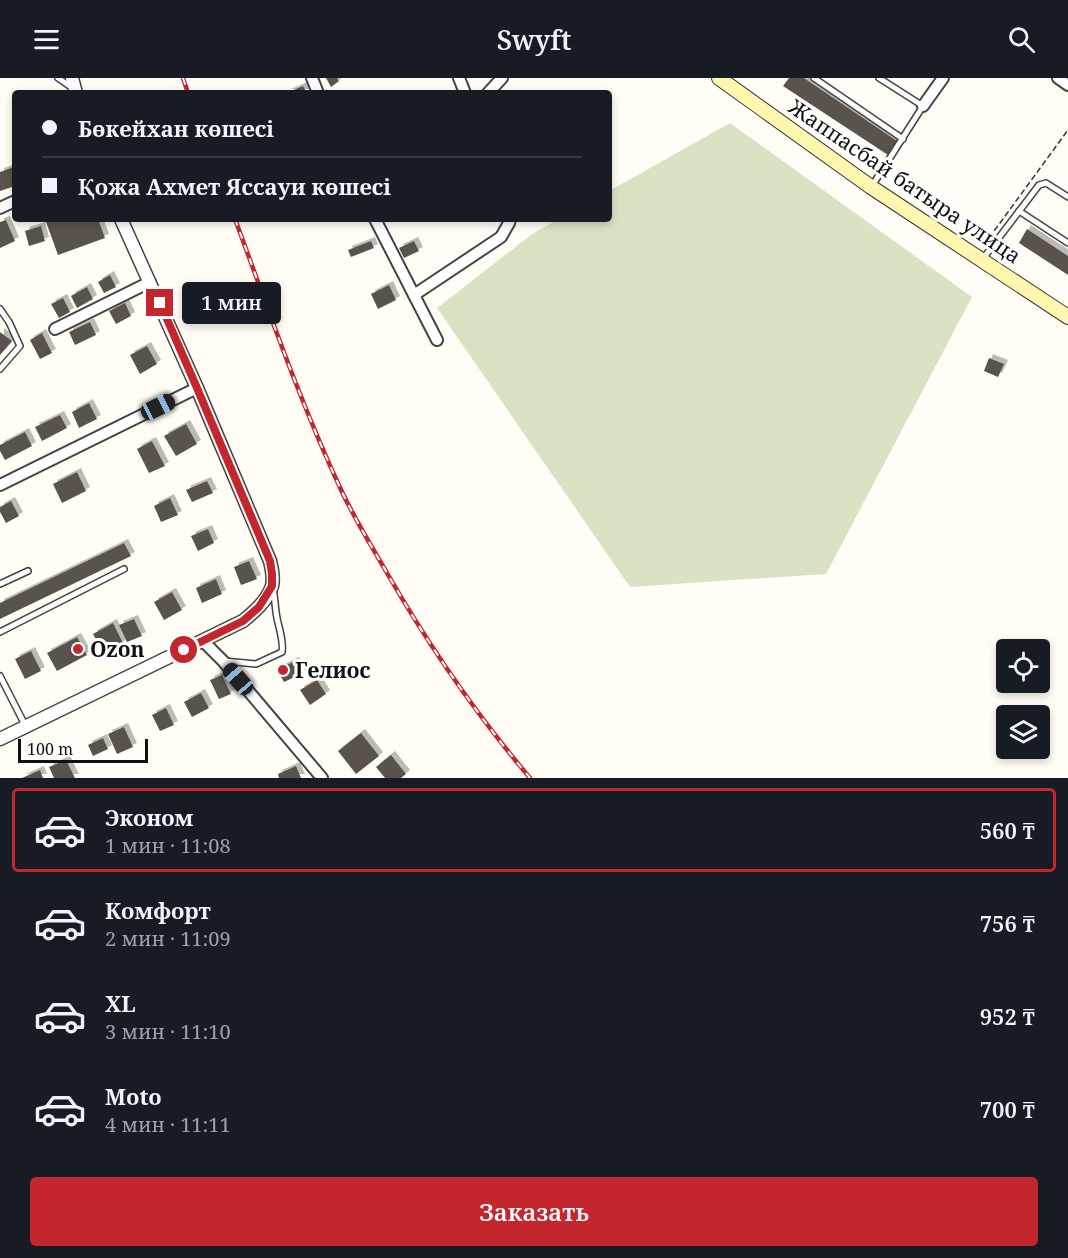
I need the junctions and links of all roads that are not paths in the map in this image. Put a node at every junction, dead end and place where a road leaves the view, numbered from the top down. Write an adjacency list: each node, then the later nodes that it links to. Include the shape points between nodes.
1 (58, 78): 9 (lane)
2 (502, 78): 10 (street)
3 (719, 78): 13 (main road, Жаппасбай батыра улица)
4 (814, 78): 12 (lane)
5 (879, 78): 11 (lane)
6 (944, 78): 11 (street)
7 (1058, 78): 8 (street)
8 (1068, 85)
9 (74, 87)
10 (491, 90)
11 (923, 106): 12 (lane)
12 (903, 139): 13 (lane)
13 (871, 187): 20 (main road, Жаппасбай батыра улица)
14 (1068, 197): 15 (lane, via 1046,183 1039,185)
15 (1019, 211): 19 (lane); 20 (lane)
16 (122, 222): 21 (street)
17 (377, 222): 22 (street)
18 (509, 222): 22 (street, via 501,237)
19 (1068, 243)
20 (982, 260): 24 (main road, Жаппасбай батыра улица)
21 (150, 282): 25 (street); 28 (street)
22 (414, 295): 26 (street)
23 (0, 309): 27 (lane, via 20,346)
24 (1068, 317)
25 (55, 329)
26 (437, 340)
27 (0, 369)
28 (197, 388): 29 (street); 33 (street, via 270,561)
29 (0, 485)
30 (124, 569): 34 (lane)
31 (28, 571): 32 (lane)
32 (0, 584)
33 (272, 586): 35 (street, via 259,607 243,621); 36 (lane, via 282,652 256,664)
34 (0, 632)
35 (203, 641): 36 (street); 38 (street)
36 (223, 661): 40 (street)
37 (0, 676): 38 (lane)
38 (26, 727): 39 (street)
39 (0, 740)
40 (322, 778)

